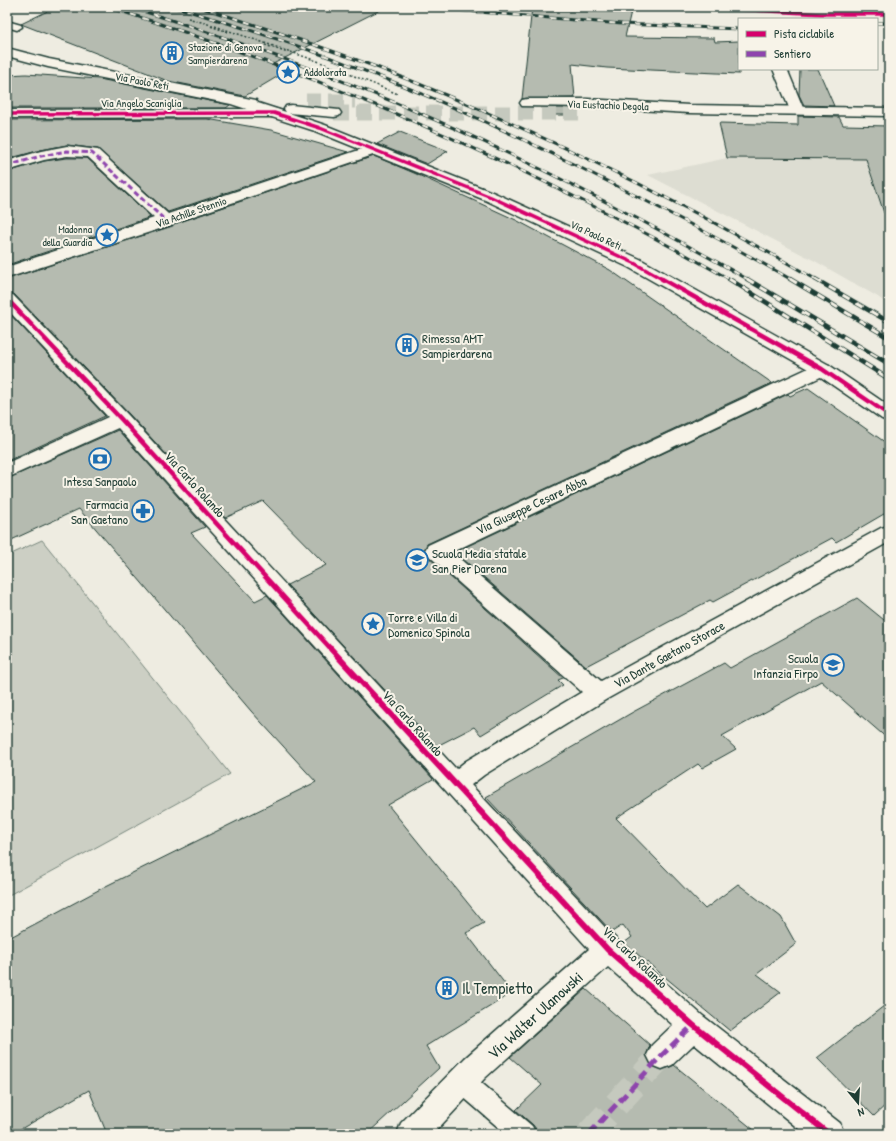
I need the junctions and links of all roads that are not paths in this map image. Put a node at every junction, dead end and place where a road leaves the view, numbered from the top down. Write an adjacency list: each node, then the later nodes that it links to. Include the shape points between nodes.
1 (759, 7): 2 (street)
2 (889, 9)
3 (7, 24): 4 (lane)
4 (17, 28)
5 (7, 52): 7 (street)
6 (7, 60): 7 (street)
7 (48, 63): 9 (street, Via Paolo Reti)
8 (780, 70): 13 (street)
9 (237, 101): 10 (street); 15 (street, Via Paolo Reti); 16 (street, Via Paolo Reti)
10 (306, 101)
11 (527, 103): 12 (street, Via Eustachio Degola, via 586,103)
12 (689, 109): 13 (street, Via Eustachio Degola); 17 (street, Via Eustachio Degola)
13 (798, 110): 14 (street, Via Eustachio Degola)
14 (889, 112)
15 (274, 113): 18 (street, Via Angelo Scaniglia); 19 (street, Via Paolo Reti)
16 (334, 113)
17 (580, 113)
18 (7, 114)
19 (374, 150): 21 (street, Via Achille Stennio); 24 (street, Via Paolo Reti, via 491,197 634,263)
20 (7, 166): 21 (street, via 67,151 92,153)
21 (166, 221): 22 (street, Via Achille Stennio)
22 (7, 273)
23 (7, 299): 26 (street, Via Carlo Rolando)
24 (822, 369): 25 (street, Via Paolo Reti); 29 (street, Via Giuseppe Cesare Abba, via 436,550)
25 (889, 415)
26 (120, 419): 27 (street); 30 (street, Via Carlo Rolando)
27 (7, 471)
28 (889, 533): 29 (street, Via Dante Gaetano Storace)
29 (599, 693): 30 (street, Via Dante Gaetano Storace, via 475,768)
30 (454, 784): 31 (street, Via Carlo Rolando)
31 (608, 950): 32 (street, Via Carlo Rolando); 34 (street, Via Walter Ulanowski, via 475,1068)
32 (693, 1025): 33 (street); 37 (street, Via Carlo Rolando)
33 (662, 1055)
34 (463, 1082): 35 (street, Via Walter Ulanowski); 36 (lane)
35 (412, 1134)
36 (524, 1134)
37 (829, 1134)

